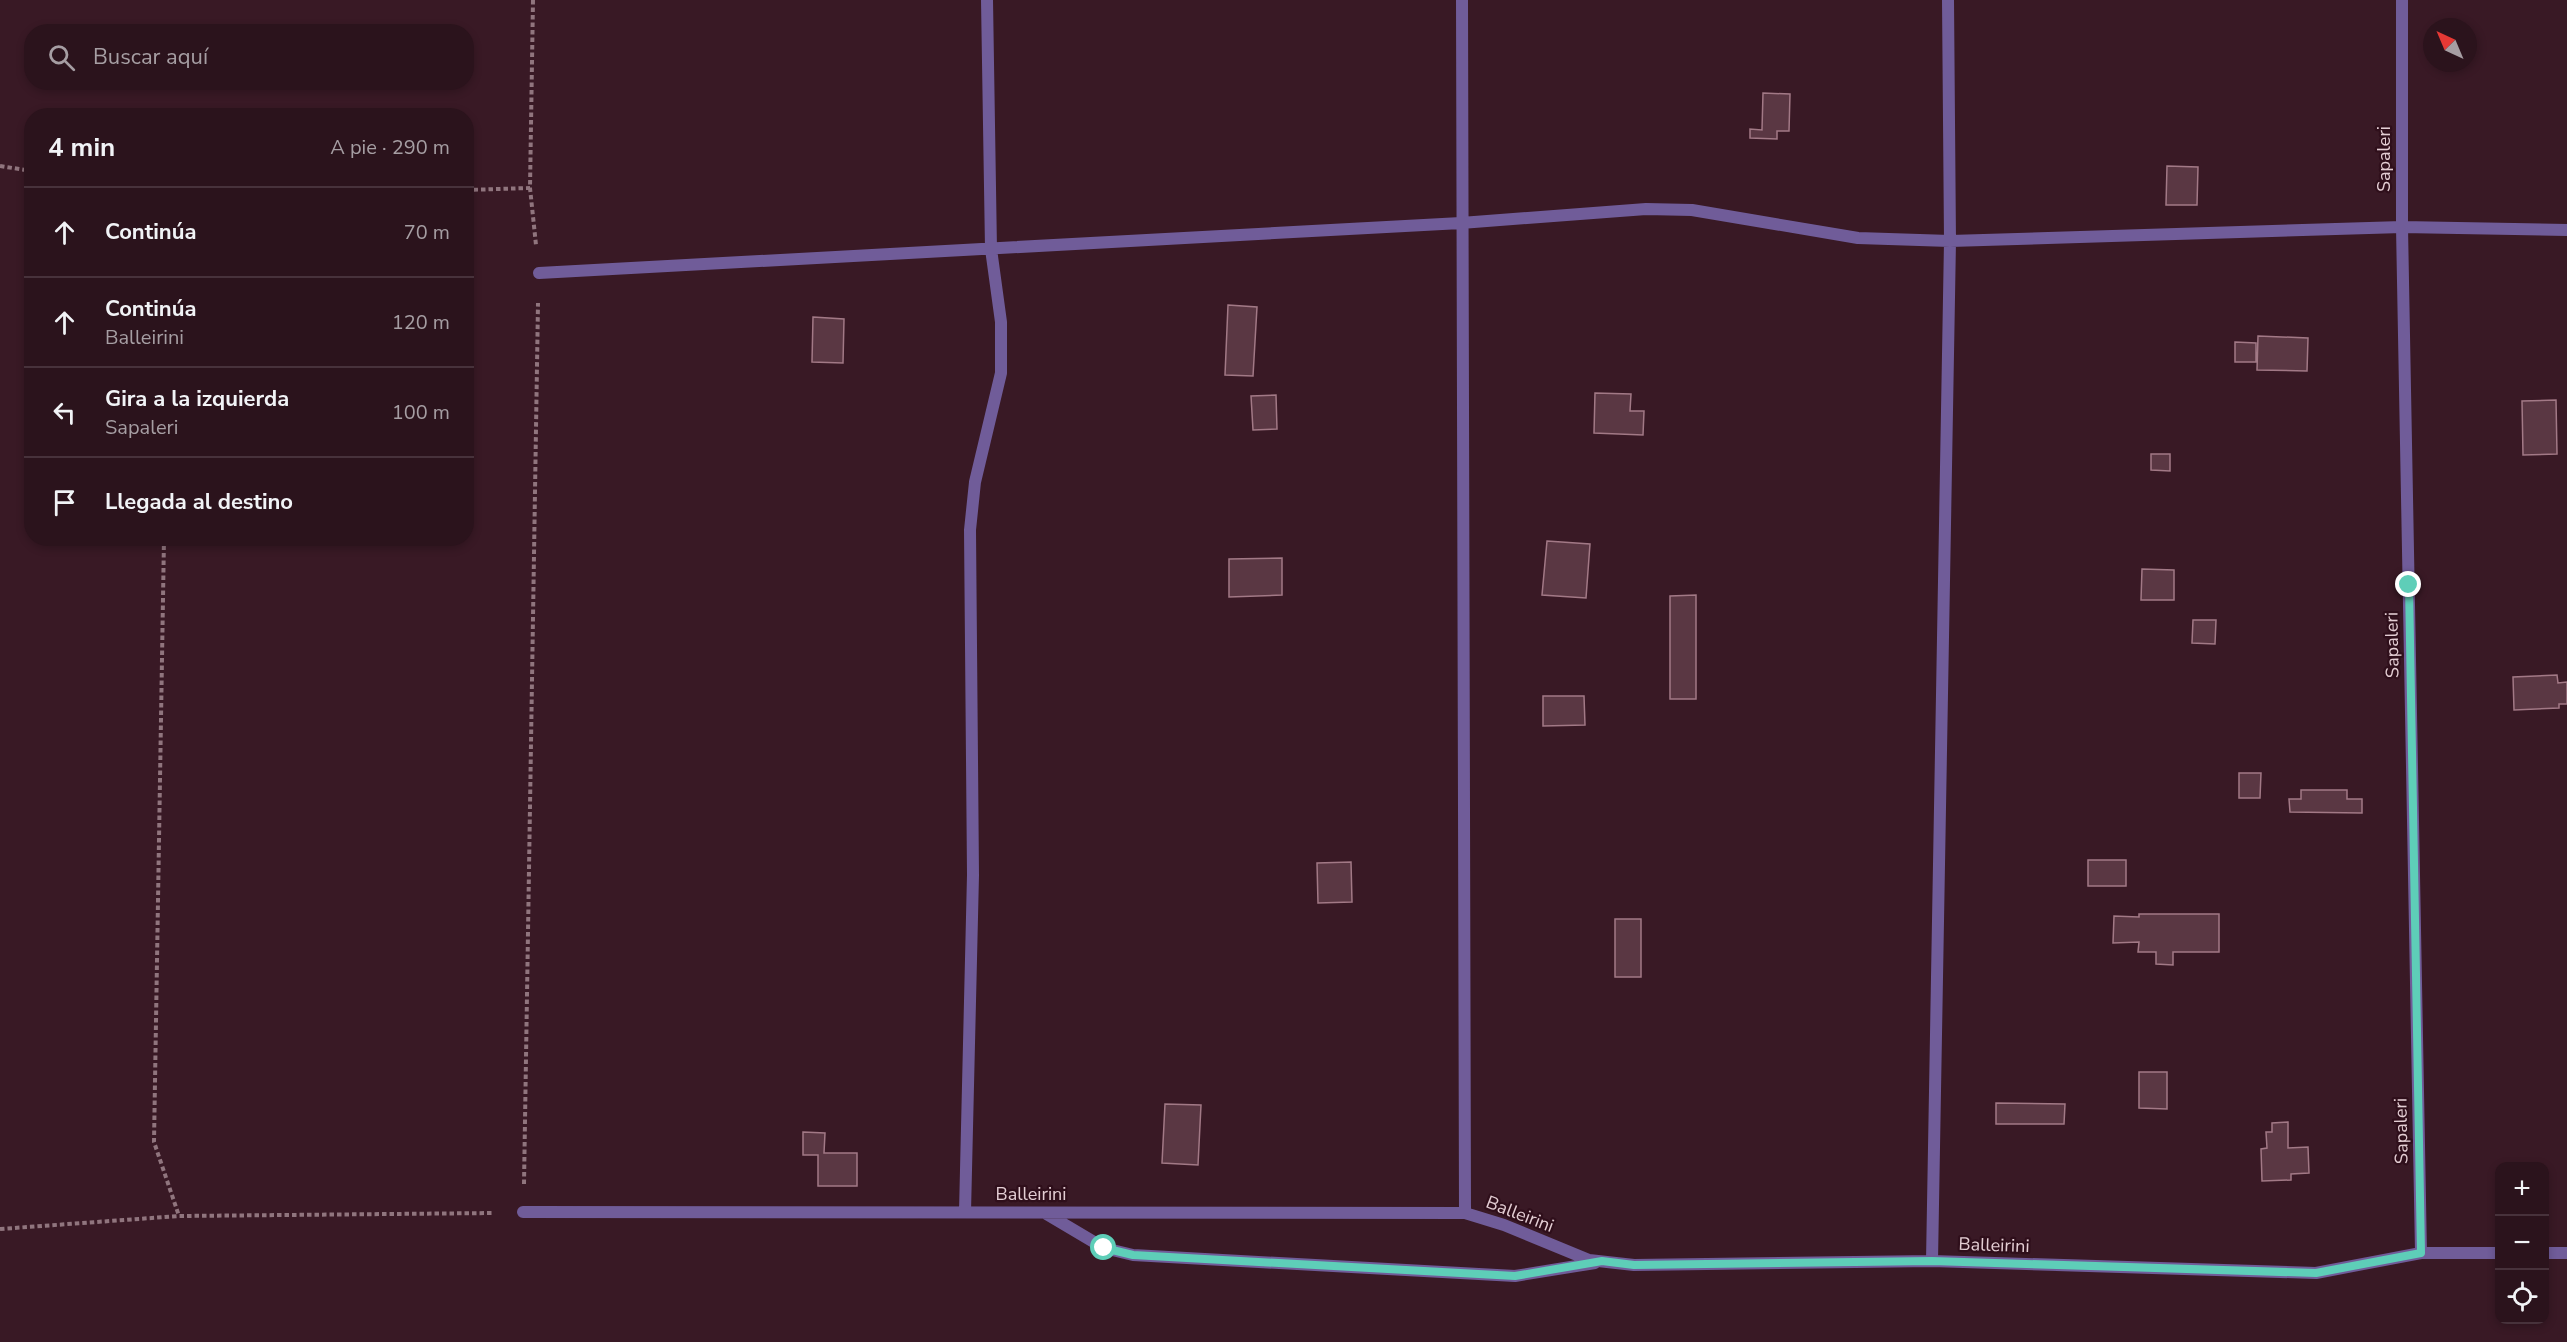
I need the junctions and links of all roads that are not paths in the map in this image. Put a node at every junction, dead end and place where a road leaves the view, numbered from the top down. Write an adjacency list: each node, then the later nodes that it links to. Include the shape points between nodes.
1 (987, 0): 9 (street)
2 (1462, 0): 5 (street)
3 (1948, 0): 8 (street)
4 (2402, 0): 6 (street, Sapaleri)
5 (1461, 223): 8 (street, via 1646,209 1692,210 1858,238); 9 (street); 14 (street)
6 (2402, 227): 7 (street); 8 (street); 16 (street, Sapaleri)
7 (2567, 230)
8 (1950, 241): 20 (street)
9 (992, 249): 10 (street); 12 (street, via 1001,322 1001,373 975,482 970,531 974,875)
10 (539, 273)
11 (523, 1212): 12 (street, Balleirini)
12 (965, 1212): 13 (street, Balleirini)
13 (1044, 1212): 14 (street, Balleirini); 19 (street, via 1104,1248 1133,1255 1515,1276)
14 (1465, 1213): 19 (street, Balleirini, via 1589,1260)
15 (2567, 1252): 18 (street)
16 (2421, 1253): 17 (street, Balleirini); 20 (street, Balleirini, via 2316,1273)
17 (2495, 1253)
18 (2549, 1253)
19 (1602, 1261): 20 (street, Balleirini, via 1634,1265)
20 (1932, 1261)

